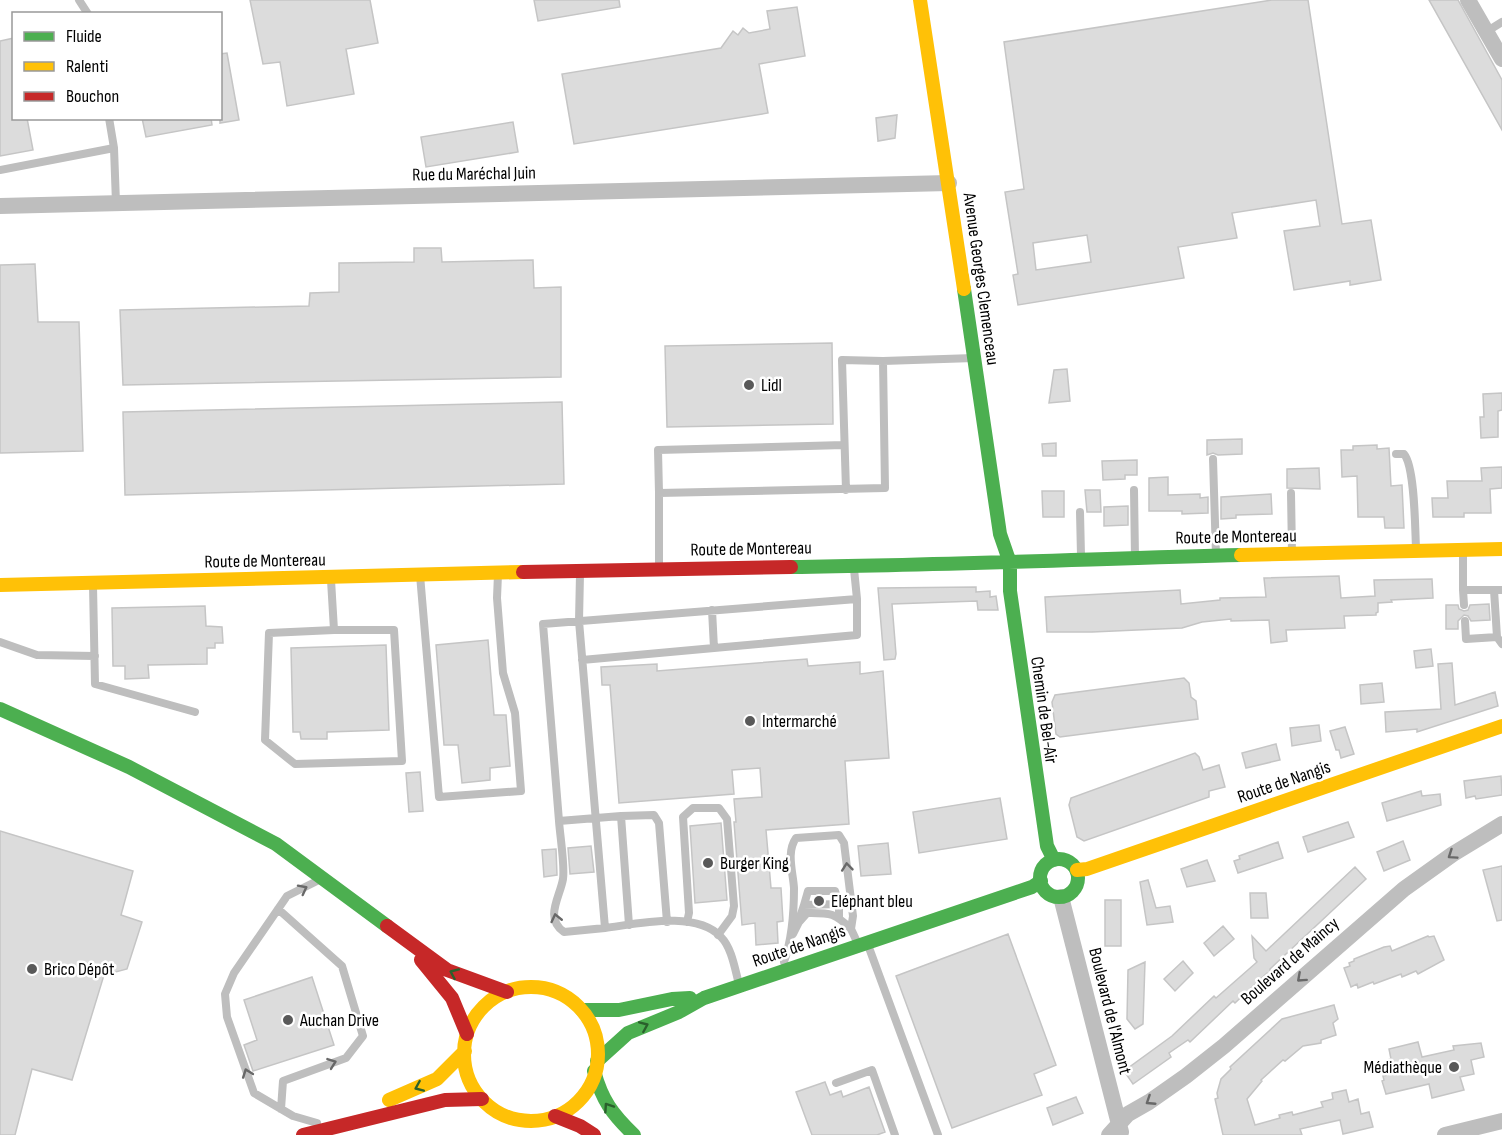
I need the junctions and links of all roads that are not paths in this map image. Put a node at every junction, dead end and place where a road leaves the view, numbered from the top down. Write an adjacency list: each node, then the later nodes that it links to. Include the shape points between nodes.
1 (920, 0): 9 (main road, Avenue Georges Clemenceau)
2 (1468, 0): 4 (street)
3 (1502, 22): 4 (lane)
4 (1486, 32): 5 (street)
5 (1502, 59)
6 (109, 120): 7 (lane)
7 (114, 147): 8 (lane); 10 (lane)
8 (0, 170)
9 (949, 183): 10 (street, Rue du Maréchal Juin); 12 (main road, Avenue Georges Clemenceau)
10 (116, 203): 11 (street, Rue du Maréchal Juin)
11 (0, 206)
12 (974, 358): 13 (lane); 29 (main road, Avenue Georges Clemenceau, via 1000,534)
13 (883, 361): 14 (lane, via 842,360); 17 (lane, via 885,488)
14 (844, 445): 17 (lane); 19 (lane, via 658,450)
15 (1396, 454): 24 (lane, via 1406,456 1414,490)
16 (1213, 459): 26 (lane)
17 (846, 490): 19 (lane)
18 (1134, 490): 27 (lane)
19 (658, 493): 31 (lane)
20 (1291, 493): 25 (lane)
21 (1080, 512): 28 (lane)
22 (1462, 549): 23 (main road, Route de Montereau); 24 (main road, Route de Montereau); 38 (lane)
23 (1502, 549)
24 (1416, 551): 25 (main road, Route de Montereau)
25 (1292, 554): 26 (main road, Route de Montereau)
26 (1216, 556): 27 (main road, Route de Montereau)
27 (1135, 557): 28 (main road, Route de Montereau)
28 (1082, 559): 29 (main road, Route de Montereau)
29 (1010, 563): 30 (main road, Route de Montereau); 58 (main road, Chemin de Bel-Air, via 1009,585 1027,718 1047,846)
30 (854, 565): 31 (main road, Route de Montereau); 40 (lane)
31 (659, 569): 32 (main road, Route de Montereau)
32 (581, 571): 33 (main road, Route de Montereau); 43 (lane)
33 (498, 573): 34 (main road, Route de Montereau); 34 (lane, via 503,673 515,713 521,791 439,797)
34 (420, 575): 35 (main road, Route de Montereau)
35 (330, 577): 36 (main road, Route de Montereau); 45 (lane)
36 (93, 583): 37 (main road, Route de Montereau); 49 (lane)
37 (0, 585)
38 (1463, 590): 39 (lane); 41 (lane)
39 (1498, 590): 46 (lane)
40 (857, 599): 42 (lane); 48 (lane, via 857,635)
41 (1464, 605)
42 (712, 610): 43 (lane); 48 (lane)
43 (579, 621): 50 (lane); 56 (lane, via 543,624)
44 (1465, 621): 46 (lane, via 1466,639)
45 (334, 630): 45 (lane, via 269,633 265,740 295,764 402,761 394,630)
46 (1499, 640)
47 (0, 642): 49 (lane, via 37,655)
48 (714, 648): 50 (lane)
49 (94, 656): 52 (lane, via 95,684)
50 (582, 660): 55 (lane)
51 (0, 709): 60 (main road, via 129,766 276,844)
52 (195, 712)
53 (1502, 726): 59 (main road, Route de Nangis)
54 (621, 816): 55 (lane); 67 (lane, via 654,815 659,823); 70 (lane)
55 (596, 818): 56 (lane); 71 (lane)
56 (559, 821): 71 (lane, one-way to 56, via 564,932 555,923 554,909 564,878)
57 (1502, 824): 91 (street, Boulevard de Maincy, one-way to 91, via 1404,889 1224,1046 1128,1114)
58 (1054, 860): 59 (main road, via 1068,861); 61 (main road, via 1045,866)
59 (1077, 870): 62 (main road, via 1076,888)
60 (323, 878): 65 (lane, one-way to 60, via 287,896); 75 (main road)
61 (1041, 881): 62 (main road, via 1046,891); 76 (main road, Route de Nangis)
62 (1061, 897): 91 (street, Boulevard de l'Almont)
63 (838, 904): 64 (lane); 64 (lane, via 835,891 808,891); 66 (lane)
64 (804, 905): 69 (lane)
65 (279, 909): 87 (lane, one-way to 65, via 254,1093 227,1017 225,994 234,973); 87 (lane, one-way to 65, via 283,1081 346,1058 363,1036 342,966)
66 (839, 916): 69 (lane, via 807,913); 72 (lane)
67 (667, 922): 68 (lane); 70 (lane)
68 (687, 922): 73 (lane, via 701,924); 73 (lane, via 683,817 693,808 719,808 727,819 734,906 732,916)
69 (799, 922): 74 (lane)
70 (629, 925): 71 (lane)
71 (605, 928)
72 (851, 929): 74 (lane, one-way to 74, via 853,916 844,843 839,835 796,838 790,853 794,888); 76 (lane)
73 (718, 935): 78 (lane, via 727,947)
74 (791, 937): 77 (lane, via 784,962)
75 (408, 942): 79 (main road, one-way to 75, via 447,970); 82 (main road, via 452,998)
76 (862, 943): 77 (main road, Route de Nangis); 96 (lane)
77 (786, 969): 78 (main road, Route de Nangis)
78 (740, 985): 80 (main road, Route de Nangis)
79 (507, 992): 81 (main road, via 543,988 571,999); 82 (main road, via 483,1008)
80 (704, 998): 81 (main road, Route de Nangis, via 672,999 619,1010); 84 (main road, Route de Nangis, one-way to 80, via 628,1033)
81 (582, 1010): 84 (main road, via 597,1041)
82 (467, 1034): 83 (main road)
83 (465, 1052): 86 (main road, via 467,1069); 90 (main road, one-way to 90, via 437,1079)
84 (596, 1066): 88 (main road, via 582,1097); 94 (main road, one-way to 84, via 606,1106)
85 (836, 1083): 95 (lane, via 872,1070)
86 (482, 1099): 88 (main road, via 509,1118 538,1120); 92 (main road, via 445,1100)
87 (281, 1109): 90 (lane)
88 (555, 1116): 93 (main road)
89 (1502, 1121): 97 (street)
90 (326, 1126): 92 (main road)
91 (1117, 1132)
92 (307, 1134)
93 (594, 1135)
94 (634, 1135)
95 (896, 1135)
96 (938, 1135)
97 (1445, 1135)

